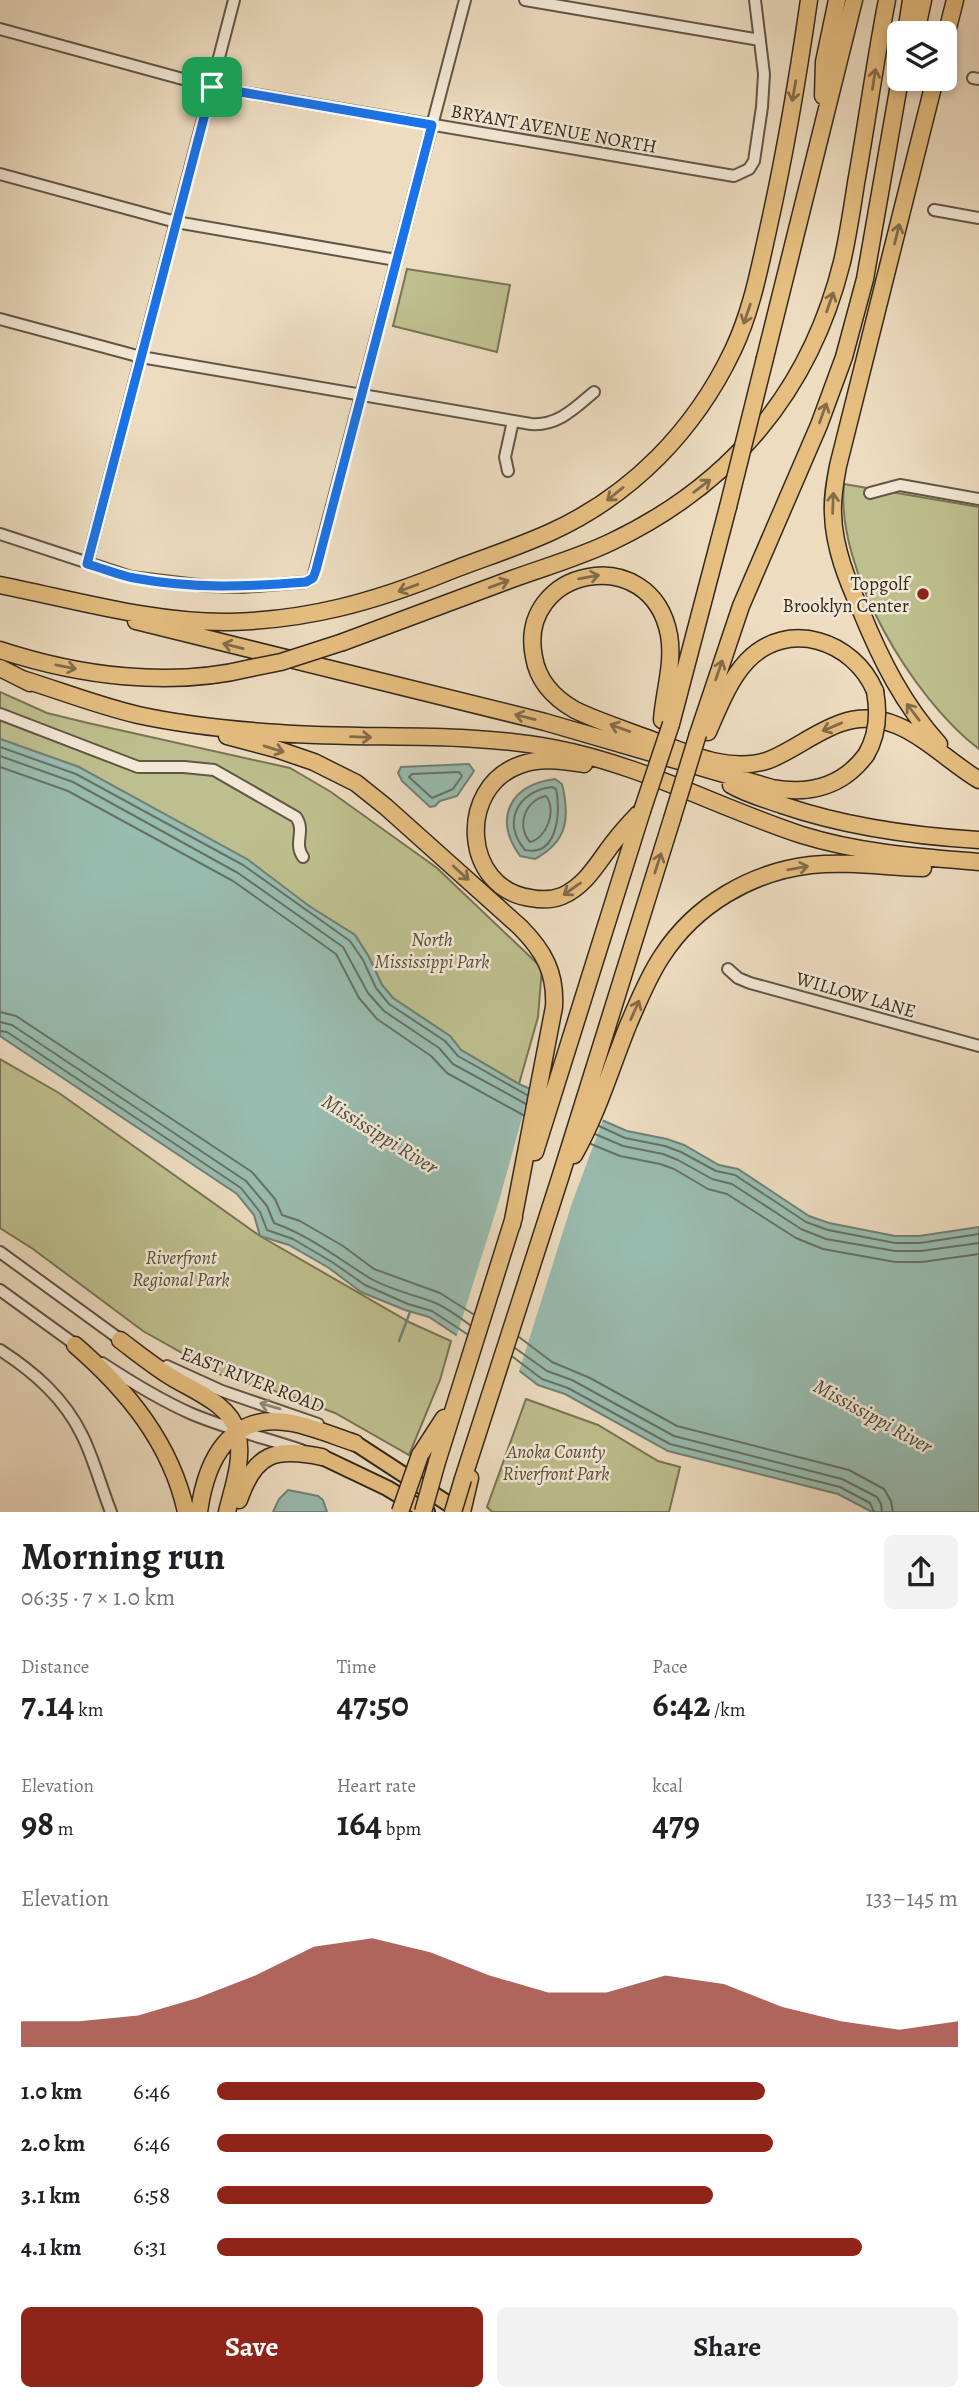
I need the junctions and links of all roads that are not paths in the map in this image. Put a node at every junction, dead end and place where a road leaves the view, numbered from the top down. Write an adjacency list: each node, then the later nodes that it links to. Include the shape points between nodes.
1 (234, 0): 20 (street)
2 (465, 0): 24 (street)
3 (525, 0): 18 (street)
4 (755, 0): 18 (street)
5 (800, 0): 19 (highway)
6 (809, 0): 19 (highway)
7 (836, 0): 23 (highway, via 824,62)
8 (887, 0): 41 (highway, one-way to 8, bridge, via 65,667 131,676 224,673 281,662 608,544 701,488 754,437 798,374 823,322 846,244)
9 (911, 0): 13 (highway)
10 (923, 0): 14 (highway)
11 (953, 0): 15 (highway); 16 (highway)
12 (854, 1): 23 (highway)
13 (908, 21)
14 (919, 21)
15 (948, 21)
16 (949, 21)
17 (0, 29): 20 (street, BRYANT AVENUE NORTH)
18 (760, 40): 24 (street, BRYANT AVENUE NORTH, via 764,74 756,149 749,169 734,176)
19 (803, 43): 40 (highway, one-way to 40, via 761,263 733,351 679,436 603,503 544,535 389,595 289,618 229,622 169,618)
20 (212, 87): 24 (street, BRYANT AVENUE NORTH); 28 (street)
21 (898, 91): 46 (highway, one-way to 21, via 741,606 844,357 865,279)
22 (933, 91): 48 (highway, one-way to 22, via 933,737 890,677 846,578 833,514 838,466)
23 (823, 120): 45 (highway, bridge, via 728,506)
24 (432, 125): 29 (street)
25 (0, 174): 28 (street)
26 (934, 210): 27 (street)
27 (979, 218)
28 (176, 222): 29 (street); 31 (street)
29 (396, 260): 33 (street)
30 (0, 319): 31 (street)
31 (141, 357): 33 (street); 39 (street)
32 (594, 392): 34 (street, via 549,424)
33 (362, 395): 34 (street); 39 (street, via 313,578 243,587 205,586 131,578)
34 (513, 421): 35 (street, via 505,457)
35 (508, 471)
36 (870, 493): 37 (street, via 900,485)
37 (979, 499)
38 (0, 534): 39 (street)
39 (87, 564)
40 (0, 585): 47 (highway, one-way to 40, via 545,722)
41 (0, 650)
42 (0, 668): 43 (highway)
43 (22, 679): 49 (highway, one-way to 49, via 111,708 176,722 279,733 487,740 552,748 626,768); 58 (highway, one-way to 58, via 55,695 112,712 243,739 323,765 365,789 542,951 555,990 554,1007)
44 (0, 714): 52 (street, via 138,767 214,770 296,817 301,825 298,845)
45 (666, 722): 48 (highway, one-way to 45, via 913,733 876,720 847,721 769,761 735,765 708,760 575,710 547,689 533,657 537,619 558,590 576,579 608,575 636,584 654,600 667,628 670,650); 50 (highway, bridge, via 663,751)
46 (701, 736): 47 (highway, bridge, via 746,662 784,641 810,639 836,647 858,663 875,691 877,723 872,743 844,776 830,784 810,790 772,788); 57 (highway, one-way to 46, bridge)
47 (708, 770): 51 (highway, via 743,791 816,816 894,832)
48 (979, 779)
49 (714, 801): 50 (highway, one-way to 49, via 584,880 553,898 524,897 502,888 477,850 475,824 483,798 501,775 528,762 553,760 593,766); 53 (highway, via 790,831 846,846)
50 (642, 810): 58 (highway)
51 (979, 840)
52 (303, 857)
53 (979, 862)
54 (979, 869): 57 (highway, one-way to 54, via 588,1131 646,984 664,953 696,916 734,889 771,874 813,865)
55 (728, 968): 56 (street, WILLOW LANE, via 750,983)
56 (979, 1046)
57 (560, 1178): 65 (highway)
58 (512, 1225): 64 (highway)
59 (0, 1252): 61 (street, EAST RIVER ROAD)
60 (0, 1290): 62 (street)
61 (120, 1340): 66 (highway, via 213,1403); 67 (street, EAST RIVER ROAD, one-way to 61, via 307,1419 192,1378)
62 (75, 1345): 66 (street, via 176,1407); 70 (highway, via 112,1379 147,1422 172,1466)
63 (0, 1350): 69 (street, via 36,1376 60,1401 82,1435)
64 (455, 1401): 74 (highway, bridge, via 420,1455); 75 (highway, bridge)
65 (488, 1401): 76 (highway, bridge); 77 (highway)
66 (237, 1431): 67 (highway, via 282,1422); 68 (street); 71 (highway, via 211,1463); 72 (highway, via 239,1461)
67 (355, 1443): 77 (main road, EAST RIVER ROAD)
68 (322, 1457): 73 (highway, via 279,1453 261,1460 248,1477); 75 (main road)
69 (111, 1512)
70 (186, 1512)
71 (199, 1512)
72 (227, 1512)
73 (234, 1512)
74 (400, 1512)
75 (425, 1512)
76 (453, 1512)
77 (461, 1512)

